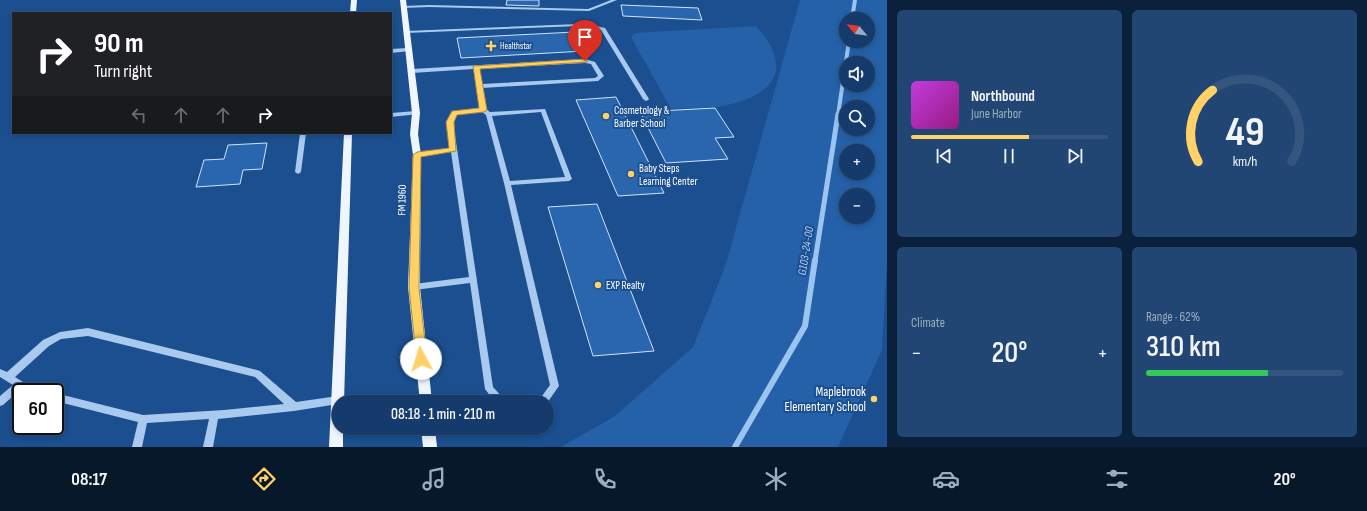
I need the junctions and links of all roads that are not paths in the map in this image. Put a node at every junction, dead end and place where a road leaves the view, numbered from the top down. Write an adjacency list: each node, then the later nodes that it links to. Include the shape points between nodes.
1 (354, 0): 4 (main road)
2 (615, 0): 3 (lane, via 588,10)
3 (403, 4): 5 (main road, FM 1960 / FM 1960)
4 (353, 12)
5 (406, 32): 6 (main road, FM 1960 / FM 1960); 11 (lane, via 579,25 599,27 603,29)
6 (408, 50): 7 (lane); 9 (main road, FM 1960 / FM 1960)
7 (392, 51)
8 (476, 67): 9 (lane); 10 (lane); 10 (lane, via 585,61 593,63 601,76 596,80)
9 (412, 71): 13 (main road, FM 1960 / FM 1960)
10 (480, 86): 12 (lane)
11 (646, 99)
12 (486, 112): 17 (lane, via 455,113 450,122); 20 (lane); 20 (lane, via 543,110 569,179)
13 (416, 114): 14 (lane); 18 (main road, FM 1960 / FM 1960, via 414,134)
14 (392, 115)
15 (303, 134): 19 (lane)
16 (348, 134): 26 (main road)
17 (453, 150): 18 (lane); 21 (lane)
18 (417, 155): 22 (main road, FM 1960 / FM 1960)
19 (298, 172)
20 (507, 183): 29 (lane, via 555,386)
21 (473, 280): 22 (lane); 28 (lane, via 489,388)
22 (414, 288): 27 (main road, FM 1960 / FM 1960)
23 (4, 375): 24 (lane); 33 (lane, via 46,343 60,336 88,332 257,374)
24 (17, 383)
25 (12, 392): 32 (lane)
26 (338, 395)
27 (425, 395)
28 (495, 395)
29 (548, 395)
30 (64, 399): 35 (lane)
31 (332, 401): 33 (lane)
32 (0, 402)
33 (294, 407): 34 (lane)
34 (214, 415): 35 (lane); 38 (lane)
35 (143, 419): 37 (lane)
36 (337, 435): 39 (main road)
37 (136, 447)
38 (208, 447)
39 (336, 447)

